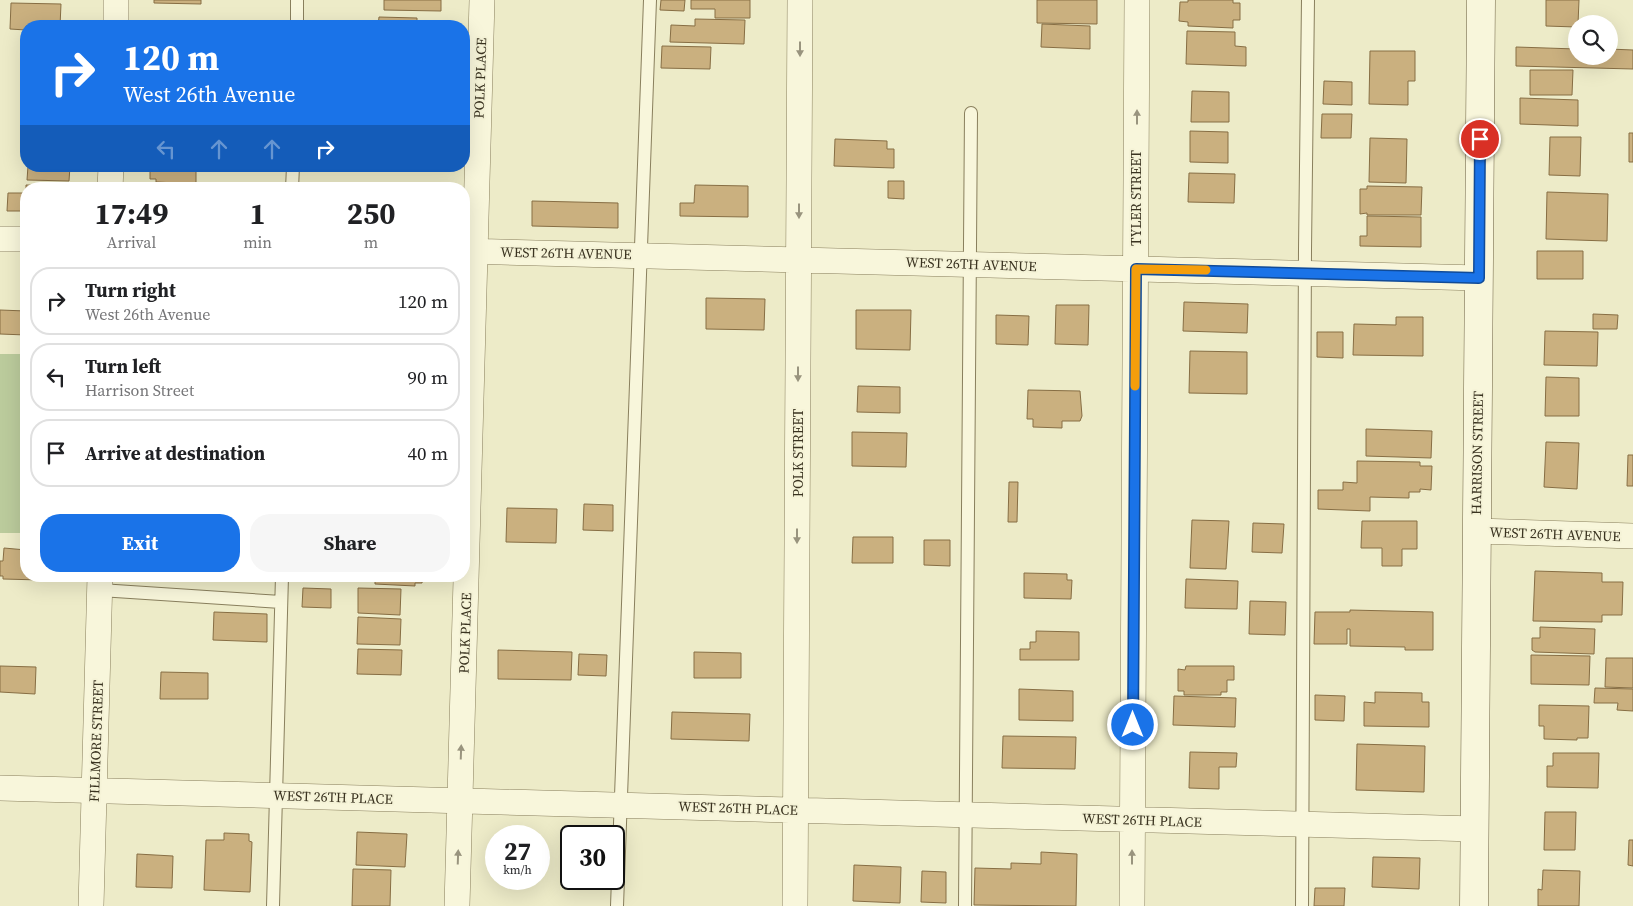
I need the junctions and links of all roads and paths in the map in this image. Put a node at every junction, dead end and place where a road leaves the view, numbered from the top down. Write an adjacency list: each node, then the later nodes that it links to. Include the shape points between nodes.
1 (116, 0): 9 (street)
2 (297, 0): 10 (lane)
3 (482, 0): 14 (street, POLK PLACE)
4 (650, 0): 15 (lane)
5 (800, 0): 16 (street, POLK STREET, one-way to 16)
6 (1137, 0): 18 (street, TYLER STREET, one-way to 6)
7 (1308, 0): 19 (lane)
8 (1481, 0): 20 (street, HARRISON STREET)
9 (116, 20)
10 (297, 20)
11 (971, 113): 17 (lane)
12 (0, 239): 13 (street)
13 (20, 239)
14 (470, 251): 15 (street, WEST 26TH AVENUE)
15 (641, 255): 16 (street, WEST 26TH AVENUE); 31 (lane)
16 (799, 260): 17 (street, WEST 26TH AVENUE); 32 (street, POLK STREET, one-way to 32)
17 (970, 264): 18 (street, WEST 26TH AVENUE); 33 (lane)
18 (1136, 269): 19 (street, WEST 26TH AVENUE); 34 (street, TYLER STREET)
19 (1305, 273): 20 (street, WEST 26TH AVENUE); 35 (lane)
20 (1479, 278): 21 (street, HARRISON STREET)
21 (1476, 531): 22 (street, WEST 26TH AVENUE); 36 (street, HARRISON STREET)
22 (1633, 536)
23 (282, 582): 26 (lane)
24 (464, 582): 30 (street, POLK PLACE, one-way to 24)
25 (100, 583): 26 (lane); 28 (street, FILLMORE STREET)
26 (281, 602): 29 (lane)
27 (0, 788): 28 (street, WEST 26TH PLACE)
28 (94, 791): 29 (street, WEST 26TH PLACE); 37 (street, FILLMORE STREET)
29 (276, 796): 30 (street, WEST 26TH PLACE); 38 (lane)
30 (460, 801): 31 (street, WEST 26TH PLACE); 39 (street, POLK PLACE, one-way to 30)
31 (621, 805): 32 (street, WEST 26TH PLACE); 40 (lane)
32 (795, 810): 33 (street, WEST 26TH PLACE); 41 (street, POLK STREET)
33 (966, 815): 34 (street, WEST 26TH PLACE); 42 (lane)
34 (1132, 820): 35 (street, WEST 26TH PLACE); 43 (street, TYLER STREET, one-way to 34)
35 (1303, 824): 36 (street, WEST 26TH PLACE); 44 (lane)
36 (1475, 829): 45 (street, HARRISON STREET)
37 (91, 906)
38 (273, 906)
39 (457, 906)
40 (617, 906)
41 (795, 906)
42 (965, 906)
43 (1132, 906)
44 (1302, 906)
45 (1474, 906)

